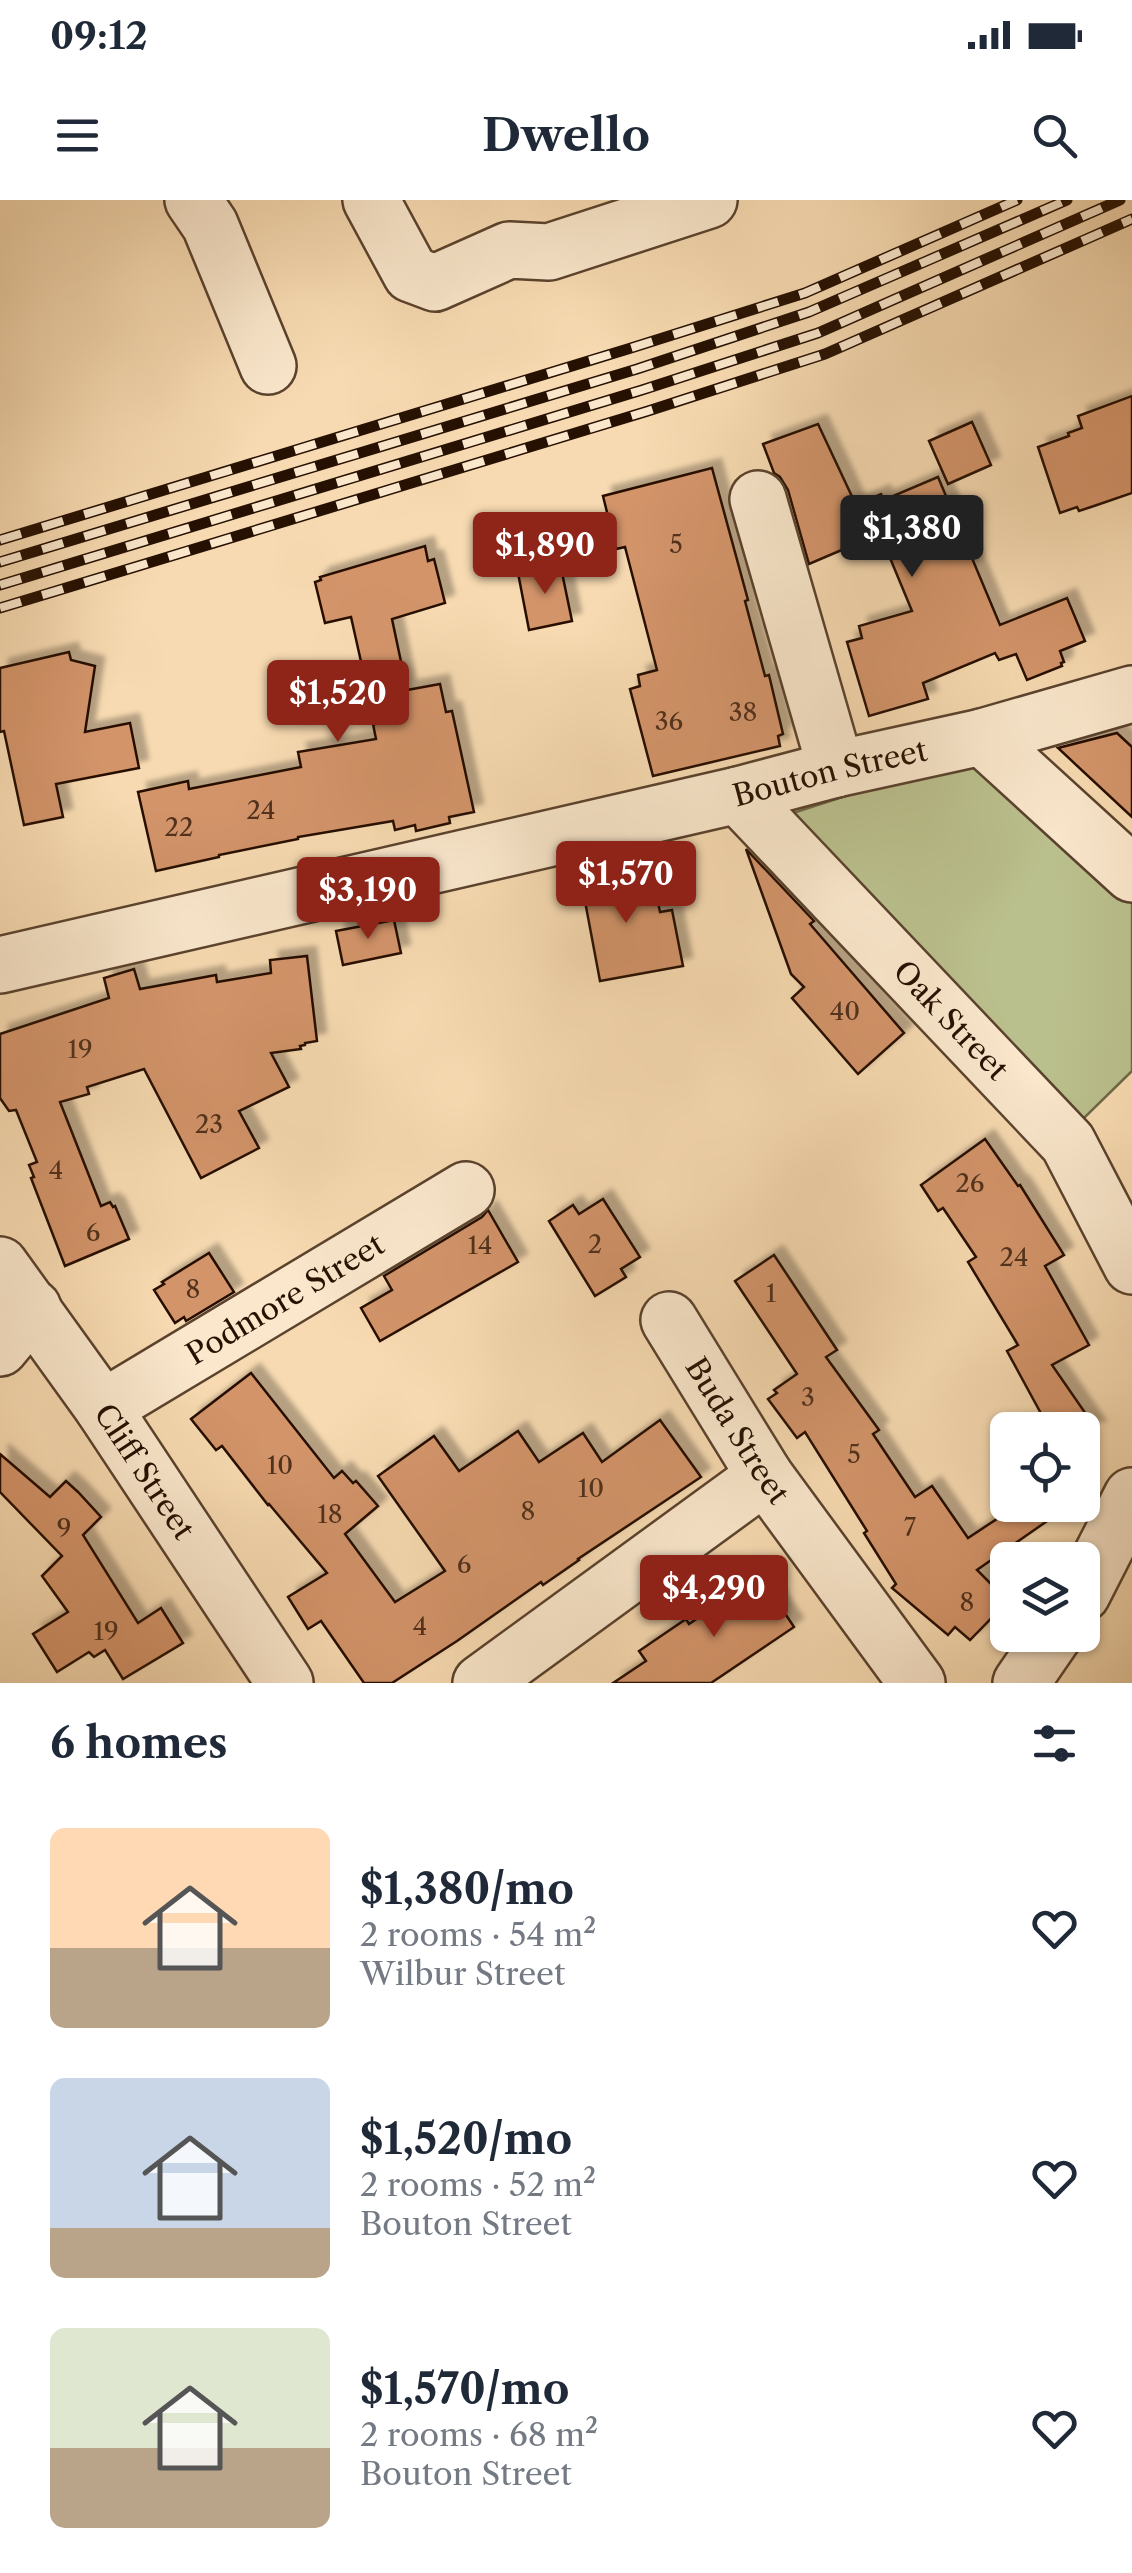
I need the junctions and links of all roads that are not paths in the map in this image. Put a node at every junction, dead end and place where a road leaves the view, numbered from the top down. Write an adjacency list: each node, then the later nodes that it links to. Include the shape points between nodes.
1 (193, 200): 4 (street, via 210,225)
2 (371, 200): 3 (street, via 411,274 434,283 509,250 548,252)
3 (708, 200)
4 (268, 366)
5 (758, 499): 8 (street)
6 (1132, 694): 7 (street, Bouton Street)
7 (982, 737): 8 (street, Bouton Street); 10 (street)
8 (836, 769): 9 (street, Bouton Street)
9 (738, 796): 11 (street, Bouton Street); 14 (street, Oak Street, via 1068,1142)
10 (1132, 874)
11 (0, 965)
12 (466, 1190): 17 (street, Podmore Street)
13 (0, 1265): 16 (street, Cliff Street)
14 (1132, 1266)
15 (668, 1320): 18 (street, Buda Street)
16 (17, 1328): 17 (street, Cliff Street)
17 (103, 1408): 22 (street, Cliff Street)
18 (765, 1476): 23 (street); 24 (street, Buda Street)
19 (1132, 1496): 20 (street)
20 (1100, 1559)
21 (1042, 1652): 25 (street)
22 (285, 1683)
23 (481, 1683)
24 (918, 1683)
25 (1021, 1683)

